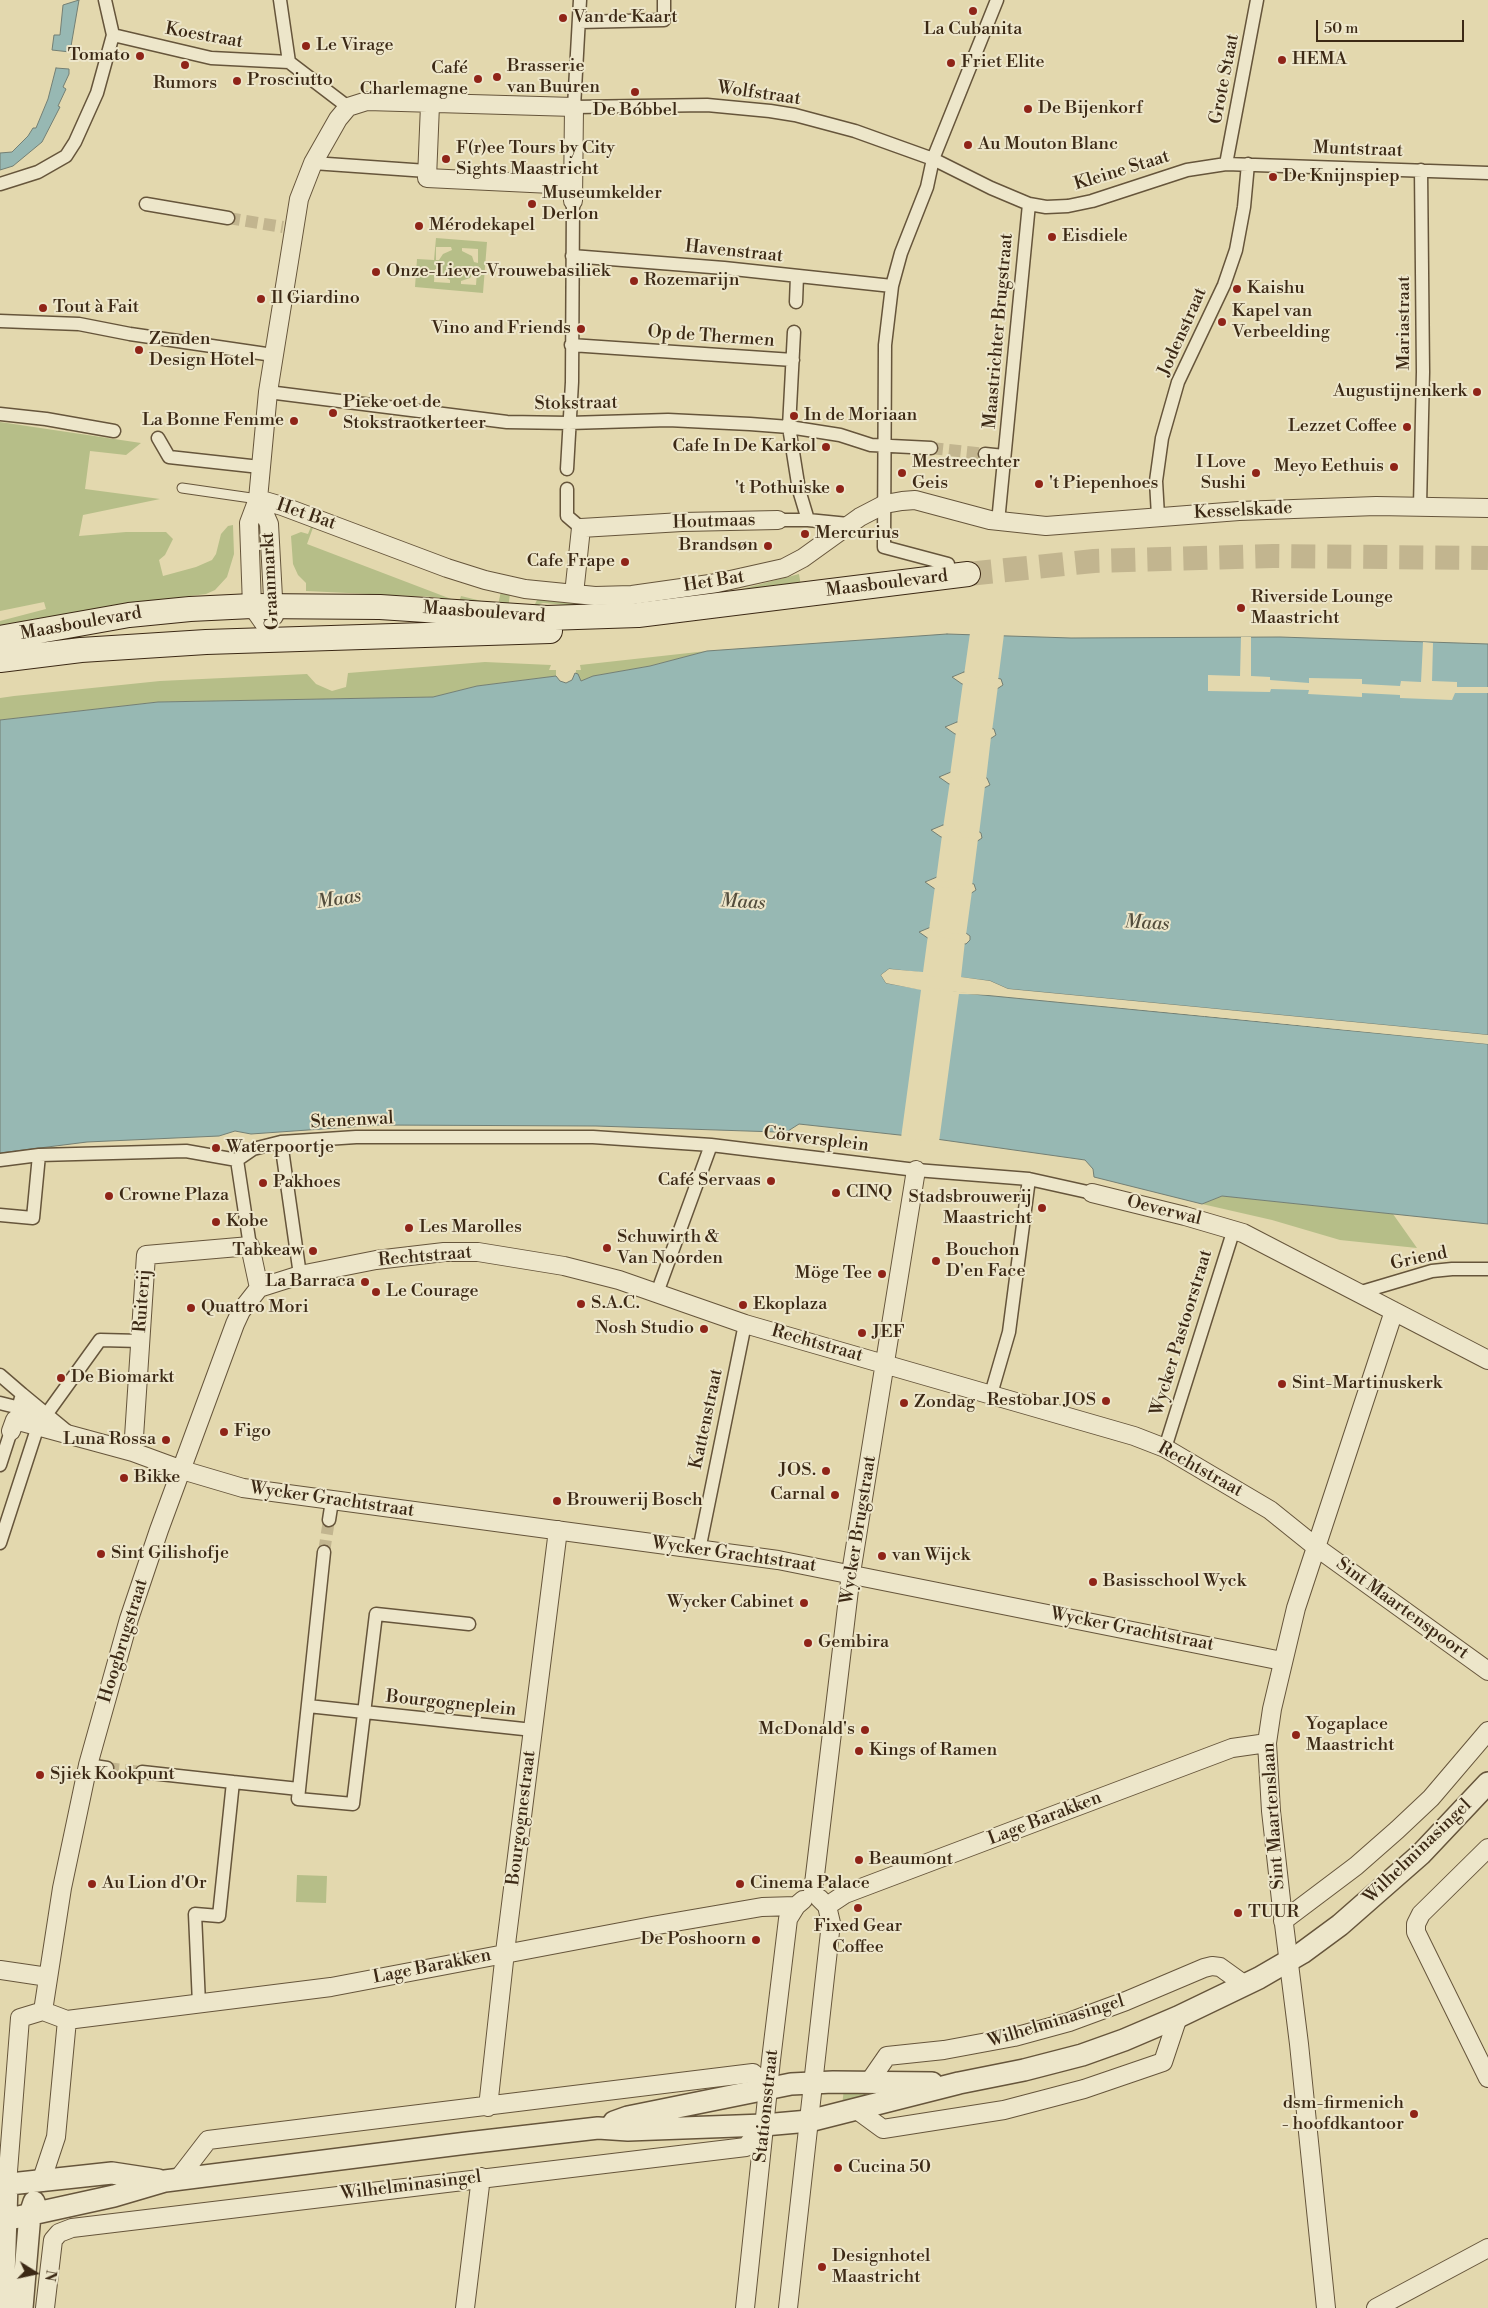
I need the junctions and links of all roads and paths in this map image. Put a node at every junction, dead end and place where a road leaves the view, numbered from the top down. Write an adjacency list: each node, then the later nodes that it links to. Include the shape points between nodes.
1 (104, 0): 8 (street)
2 (280, 0): 9 (street)
3 (580, 0): 7 (street)
4 (664, 0): 7 (street, via 664,20)
5 (997, 0): 13 (street)
6 (1257, 0): 15 (street, Grote Staat)
7 (579, 22): 12 (street)
8 (114, 35): 9 (street, Koestraat, via 211,58); 20 (street, via 96,93 66,156 38,172)
9 (289, 62): 11 (street)
10 (430, 105): 11 (street, via 373,101); 12 (street); 18 (street)
11 (348, 107): 14 (street, Graanmarkt)
12 (574, 107): 13 (street, Wolfstraat, via 708,105 770,110 855,131); 21 (street)
13 (933, 159): 23 (street, Wolfstraat); 27 (street, via 927,187 901,253)
14 (313, 163): 18 (street); 32 (street, Graanmarkt, via 288,227)
15 (1226, 164): 16 (street, Muntstraat); 23 (street, Kleine Staat, via 1187,170 1068,206)
16 (1248, 164): 17 (street, Muntstraat); 52 (street, Jodenstraat, via 1236,250 1224,285 1178,382 1162,438 1156,481)
17 (1421, 170): 19 (street, Muntstraat); 50 (street, Mariastraat, via 1423,372)
18 (427, 171): 21 (street, via 427,178)
19 (1488, 173)
20 (0, 184)
21 (572, 193): 25 (street)
22 (146, 204): 24 (street)
23 (1028, 204): 43 (street, Maastrichter Brugstraat)
24 (228, 218)
25 (572, 256): 26 (street, Havenstraat); 31 (street)
26 (797, 276): 27 (street, Havenstraat); 28 (street)
27 (892, 286): 40 (street, via 886,345)
28 (796, 302)
29 (0, 321): 32 (street, via 79,324)
30 (794, 332): 33 (street)
31 (571, 345): 33 (street, Op de Thermen); 36 (street)
32 (273, 355): 34 (street, Graanmarkt)
33 (793, 360): 37 (street)
34 (268, 392): 36 (street, Stokstraat, via 507,422); 44 (street, Graanmarkt)
35 (0, 414): 38 (street)
36 (569, 423): 37 (street, Stokstraat, via 668,420); 45 (street)
37 (789, 427): 40 (street, Stokstraat); 54 (street, via 798,490)
38 (114, 431)
39 (158, 438): 44 (street, via 169,457)
40 (885, 446): 41 (street, Stokstraat); 49 (street)
41 (931, 448)
42 (985, 454): 43 (street)
43 (1004, 456): 55 (street, Maastrichter Brugstraat)
44 (260, 468): 48 (street, Graanmarkt)
45 (567, 468)
46 (182, 488): 48 (lane)
47 (567, 489): 57 (street, via 567,516)
48 (258, 499): 59 (street, Het Bat, via 447,568); 61 (street, Graanmarkt, via 269,524)
49 (885, 504): 55 (street, Kesselskade, via 914,500); 56 (street, Het Bat); 58 (street, via 884,547)
50 (1420, 506): 51 (street, Kesselskade); 52 (street, Kesselskade, via 1292,508)
51 (1488, 508)
52 (1158, 516): 55 (street, Kesselskade, via 1046,526)
53 (778, 520): 54 (street, Houtmaas); 57 (street, Houtmaas)
54 (808, 520): 56 (street, Houtmaas)
55 (998, 522)
56 (848, 524): 60 (street, Het Bat, via 803,558 766,573 632,594)
57 (581, 528): 60 (street)
58 (962, 574): 62 (main road, Maasboulevard, via 638,615); 64 (main road, Maasboulevard, via 639,626 508,634)
59 (525, 589): 60 (street, Het Bat); 62 (street)
60 (574, 594)
61 (263, 606): 62 (main road, Maasboulevard, via 428,609); 63 (main road, Maasboulevard, via 129,615); 64 (street, Graanmarkt)
62 (522, 617)
63 (0, 638)
64 (275, 639): 65 (main road, Maasboulevard, via 133,646)
65 (0, 660)
66 (281, 1142): 67 (street, Stenenwal, via 356,1137 528,1136); 70 (street, Stenenwal, via 253,1149); 78 (street)
67 (711, 1145): 71 (street, Cörversplein); 80 (street)
68 (39, 1155): 69 (street); 70 (street, via 186,1151); 74 (street, via 33,1218)
69 (0, 1160)
70 (237, 1160): 76 (street)
71 (916, 1170): 72 (street, Oeverwal); 86 (street, Wycker Brugstraat)
72 (1029, 1179): 73 (street, Oeverwal); 89 (street, via 1009,1332)
73 (1092, 1194): 75 (street, Oeverwal)
74 (0, 1215)
75 (1234, 1229): 81 (street, Oeverwal); 93 (street, Wycker Pastoorstraat)
76 (250, 1246): 79 (street); 84 (street, Ruiterij, via 146,1255)
77 (1488, 1270): 81 (street, Griend, via 1452,1268 1432,1271)
78 (300, 1275): 79 (street, Rechtstraat); 80 (street, Rechtstraat, via 403,1256 478,1252 587,1271)
79 (259, 1288): 96 (street, Hoogbrugstraat, via 235,1324)
80 (657, 1293): 83 (street, Rechtstraat)
81 (1358, 1293): 82 (street, Oeverwal)
82 (1394, 1311): 85 (street, Oeverwal); 101 (street, Sint Maartenslaan)
83 (745, 1324): 86 (street, Rechtstraat); 102 (street, Kattenstraat)
84 (140, 1341): 91 (street, via 100,1340); 94 (street, Ruiterij)
85 (1488, 1360)
86 (886, 1364): 89 (street, Rechtstraat); 104 (street, Wycker Brugstraat)
87 (0, 1376): 88 (street)
88 (22, 1394): 91 (street); 92 (street)
89 (991, 1394): 93 (street, Rechtstraat)
90 (0, 1404): 92 (street)
91 (42, 1420): 92 (street); 94 (street, via 72,1435); 100 (street)
92 (11, 1421): 95 (street)
93 (1165, 1448): 101 (street, Rechtstraat, via 1270,1510)
94 (133, 1452): 96 (street)
95 (0, 1465)
96 (182, 1470): 97 (street, Wycker Grachtstraat, via 243,1488); 113 (street, Hoogbrugstraat, via 128,1619)
97 (332, 1501): 98 (street); 99 (street, Wycker Grachtstraat)
98 (329, 1520)
99 (558, 1530): 102 (street, Wycker Grachtstraat); 110 (street, Bourgognestraat)
100 (0, 1543)
101 (1316, 1547): 106 (street, Sint Maartenslaan); 107 (street, Sint Maartenspoort)
102 (699, 1550): 104 (street, Wycker Grachtstraat)
103 (324, 1552): 108 (street)
104 (851, 1573): 106 (street, Wycker Grachtstraat); 120 (street, Wycker Brugstraat)
105 (469, 1624): 109 (street, Bourgogneplein, via 376,1614)
106 (1282, 1661): 112 (street, Sint Maartenslaan)
107 (1488, 1671)
108 (308, 1706): 109 (street, Bourgogneplein); 118 (street)
109 (365, 1712): 110 (street, Bourgogneplein); 118 (street, Bourgogneplein, via 354,1804 298,1798)
110 (533, 1730): 124 (street, Bourgognestraat)
111 (1488, 1731): 123 (street, Wilhelminasingel, via 1431,1798 1397,1830 1350,1871)
112 (1267, 1743): 122 (street, Lage Barakken, via 1232,1748 845,1894); 123 (street, Sint Maartenslaan)
113 (88, 1765): 114 (street); 127 (street, Hoogbrugstraat)
114 (107, 1768)
115 (142, 1772): 116 (street)
116 (232, 1782): 118 (street); 129 (street, via 219,1916 195,1914)
117 (1488, 1783): 125 (street, Wilhelminasingel, via 1401,1872 1323,1938)
118 (300, 1789)
119 (1488, 1848): 133 (street, via 1422,1914 1416,1924 1417,1936)
120 (813, 1892): 121 (street); 122 (street)
121 (796, 1906): 124 (street, Lage Barakken, via 762,1907); 138 (street, Stationsstraat, via 788,1920)
122 (826, 1906): 135 (street, via 830,1923)
123 (1283, 1921): 125 (street, Sint Maartenslaan)
124 (505, 1952): 129 (street, Lage Barakken, via 331,1987); 139 (street, Bourgognestraat)
125 (1288, 1961): 128 (street, Wilhelminasingel); 158 (street, Sint Maartenslaan)
126 (0, 1970): 127 (street)
127 (48, 1977): 130 (street, Hoogbrugstraat)
128 (1245, 1985): 131 (street, Wilhelminasingel); 136 (street, Wilhelminasingel, via 1220,1967 1204,1968 1126,2002 1014,2038 888,2056)
129 (199, 2004): 132 (street, Lage Barakken)
130 (43, 2011): 132 (street); 147 (street, via 20,2018)
131 (1178, 2017): 137 (street, Wilhelminasingel, via 1082,2055); 140 (street, via 1163,2062 1057,2097 1004,2110 883,2129)
132 (67, 2020): 146 (street, via 56,2137)
133 (1483, 2056): 134 (street)
134 (1488, 2078)
135 (813, 2082): 136 (street, Wilhelminasingel); 138 (street, Wilhelminasingel); 141 (street)
136 (868, 2082): 137 (street, Wilhelminasingel)
137 (959, 2083): 140 (street, Wilhelminasingel)
138 (768, 2089): 139 (street, via 753,2073); 142 (street, Stationsstraat); 143 (street, Wilhelminasingel, via 628,2117)
139 (488, 2107): 145 (street, via 208,2140)
140 (857, 2110): 141 (street, Wilhelminasingel)
141 (809, 2121): 142 (street, Wilhelminasingel); 157 (street)
142 (764, 2125): 143 (street, Wilhelminasingel, via 628,2130); 144 (street, Wilhelminasingel, via 746,2147); 156 (street, Stationsstraat)
143 (598, 2128): 145 (street, Wilhelminasingel)
144 (481, 2177): 154 (street, Wilhelminasingel, via 86,2225 59,2233 53,2240); 155 (street)
145 (172, 2180): 146 (street, Wilhelminasingel, via 112,2173); 148 (street, Wilhelminasingel)
146 (41, 2182): 147 (street, Wilhelminasingel); 148 (street)
147 (4, 2185): 149 (street)
148 (30, 2214): 149 (street, Wilhelminasingel); 153 (street)
149 (3, 2220): 151 (street)
150 (1488, 2248): 159 (street)
151 (2, 2279): 152 (street)
152 (3, 2308)
153 (22, 2308)
154 (45, 2308)
155 (465, 2308)
156 (745, 2308)
157 (788, 2308)
158 (1326, 2308)
159 (1376, 2308)

